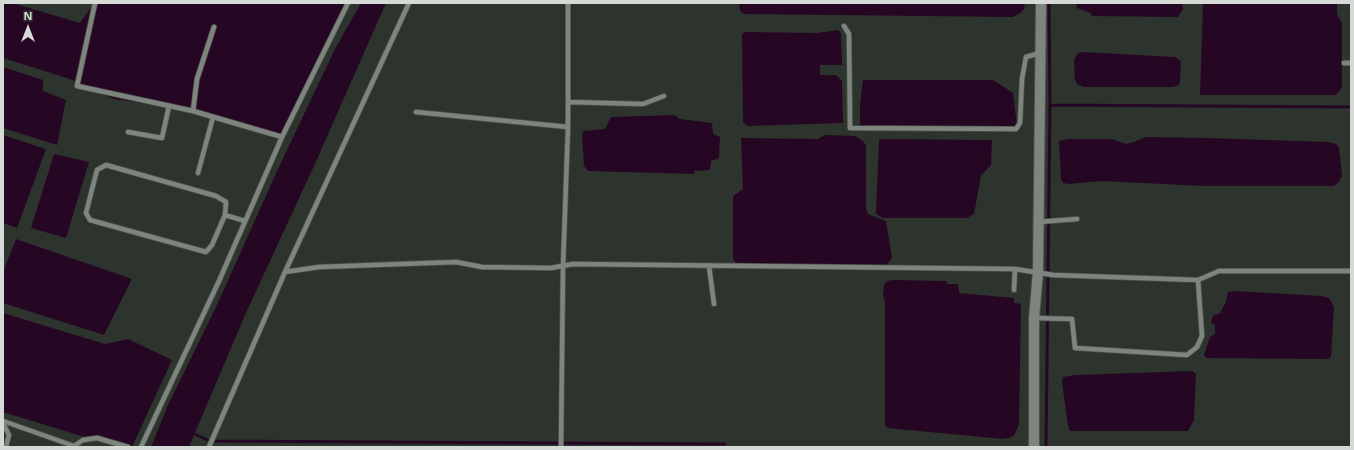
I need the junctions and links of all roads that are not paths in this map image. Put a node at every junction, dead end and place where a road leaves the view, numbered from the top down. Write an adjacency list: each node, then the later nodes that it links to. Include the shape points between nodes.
1 (95, 3): 13 (lane, via 77,86)
2 (348, 3): 19 (lane)
3 (409, 3): 29 (lane)
4 (568, 3): 12 (lane)
5 (1041, 3): 8 (street)
6 (844, 26): 8 (lane, via 848,34 850,128 1016,129 1020,122 1026,57)
7 (214, 27): 14 (lane, via 197,79)
8 (1040, 53): 24 (street)
9 (1344, 63): 10 (lane)
10 (1351, 63)
11 (664, 96): 12 (lane, via 643,104)
12 (568, 102): 17 (lane)
13 (169, 106): 14 (lane); 18 (lane, via 162,138)
14 (193, 111): 16 (lane)
15 (416, 112): 17 (lane)
16 (213, 117): 19 (lane); 20 (lane)
17 (568, 127): 26 (lane)
18 (128, 132)
19 (282, 136): 23 (lane)
20 (198, 173)
21 (225, 215): 21 (lane, via 226,202 216,196 106,165 97,170 86,213 90,220 206,252 212,245); 23 (lane)
22 (1078, 219): 24 (lane)
23 (245, 221): 38 (lane)
24 (1038, 222): 30 (street)
25 (709, 266): 26 (lane, via 573,264); 27 (lane); 33 (lane)
26 (563, 267): 29 (lane, via 482,267 456,262 319,267); 40 (lane)
27 (1015, 269): 30 (lane); 32 (lane)
28 (1351, 271): 31 (lane, via 1220,271)
29 (285, 272): 39 (lane)
30 (1038, 272): 31 (lane, via 1053,275); 34 (street)
31 (1198, 280): 34 (lane, via 1202,336 1197,347 1187,355 1075,348 1072,319)
32 (1014, 290)
33 (714, 304)
34 (1034, 318): 41 (street)
35 (3, 422): 36 (lane, via 9,435); 37 (lane, via 74,446 83,440 97,438)
36 (6, 447)
37 (128, 447)
38 (141, 447)
39 (209, 447)
40 (561, 447)
41 (1034, 447)

